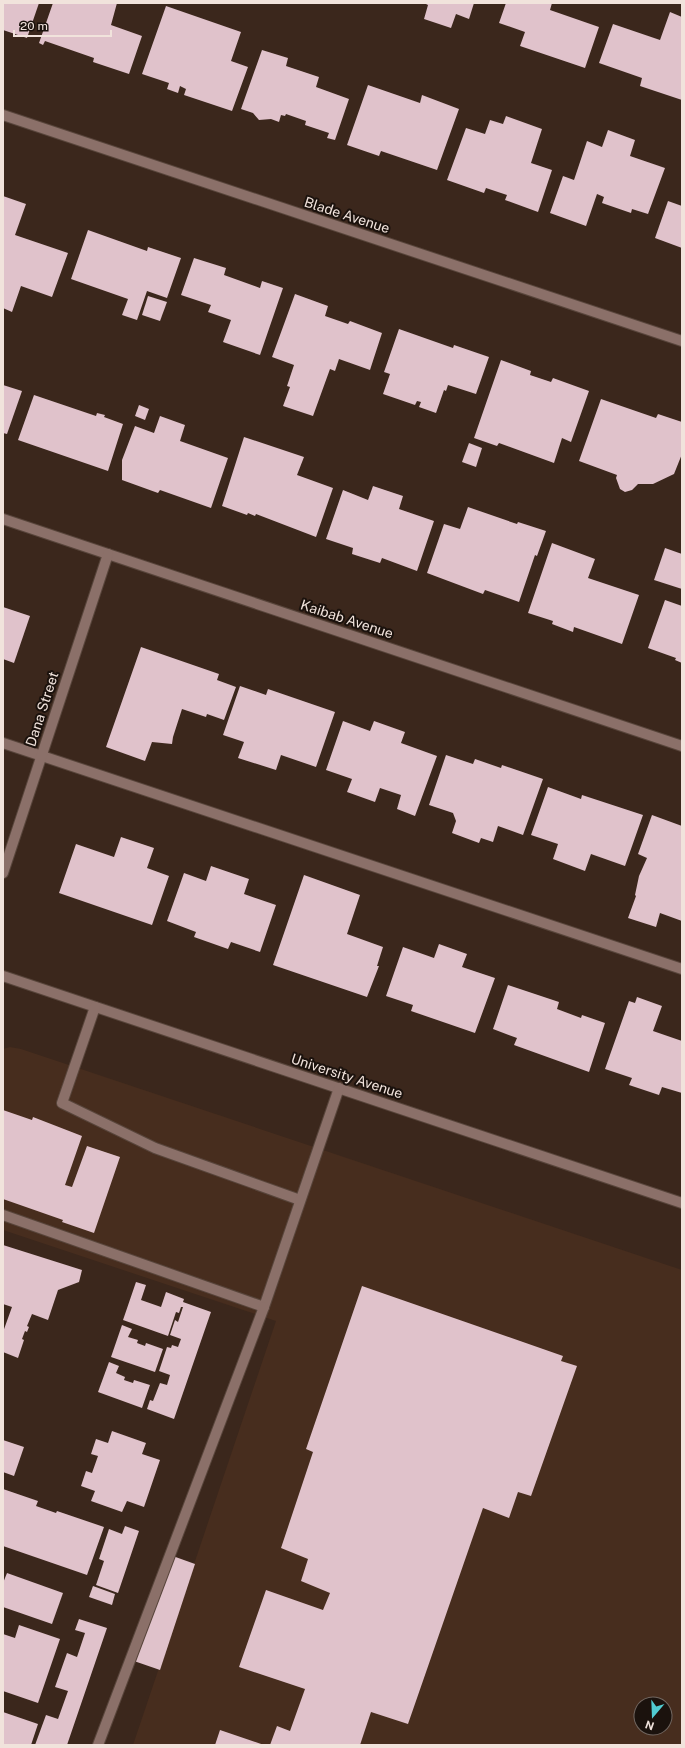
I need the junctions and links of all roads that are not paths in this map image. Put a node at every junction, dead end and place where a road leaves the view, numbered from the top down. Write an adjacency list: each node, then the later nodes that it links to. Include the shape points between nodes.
1 (3, 115): 2 (street, Blade Avenue)
2 (682, 342)
3 (3, 520): 4 (street, Kaibab Avenue)
4 (108, 554): 6 (street, Kaibab Avenue); 7 (street, Dana Street)
5 (3, 743): 7 (street)
6 (682, 746)
7 (41, 756): 8 (street, Dana Street); 9 (street)
8 (3, 873)
9 (682, 969)
10 (3, 976): 11 (street, University Avenue)
11 (95, 1007): 12 (street, University Avenue); 13 (street, via 62,1103 155,1148)
12 (339, 1088): 13 (street); 14 (street, University Avenue)
13 (300, 1200): 16 (street)
14 (682, 1203)
15 (3, 1215): 16 (street)
16 (264, 1307): 17 (street)
17 (98, 1745)

